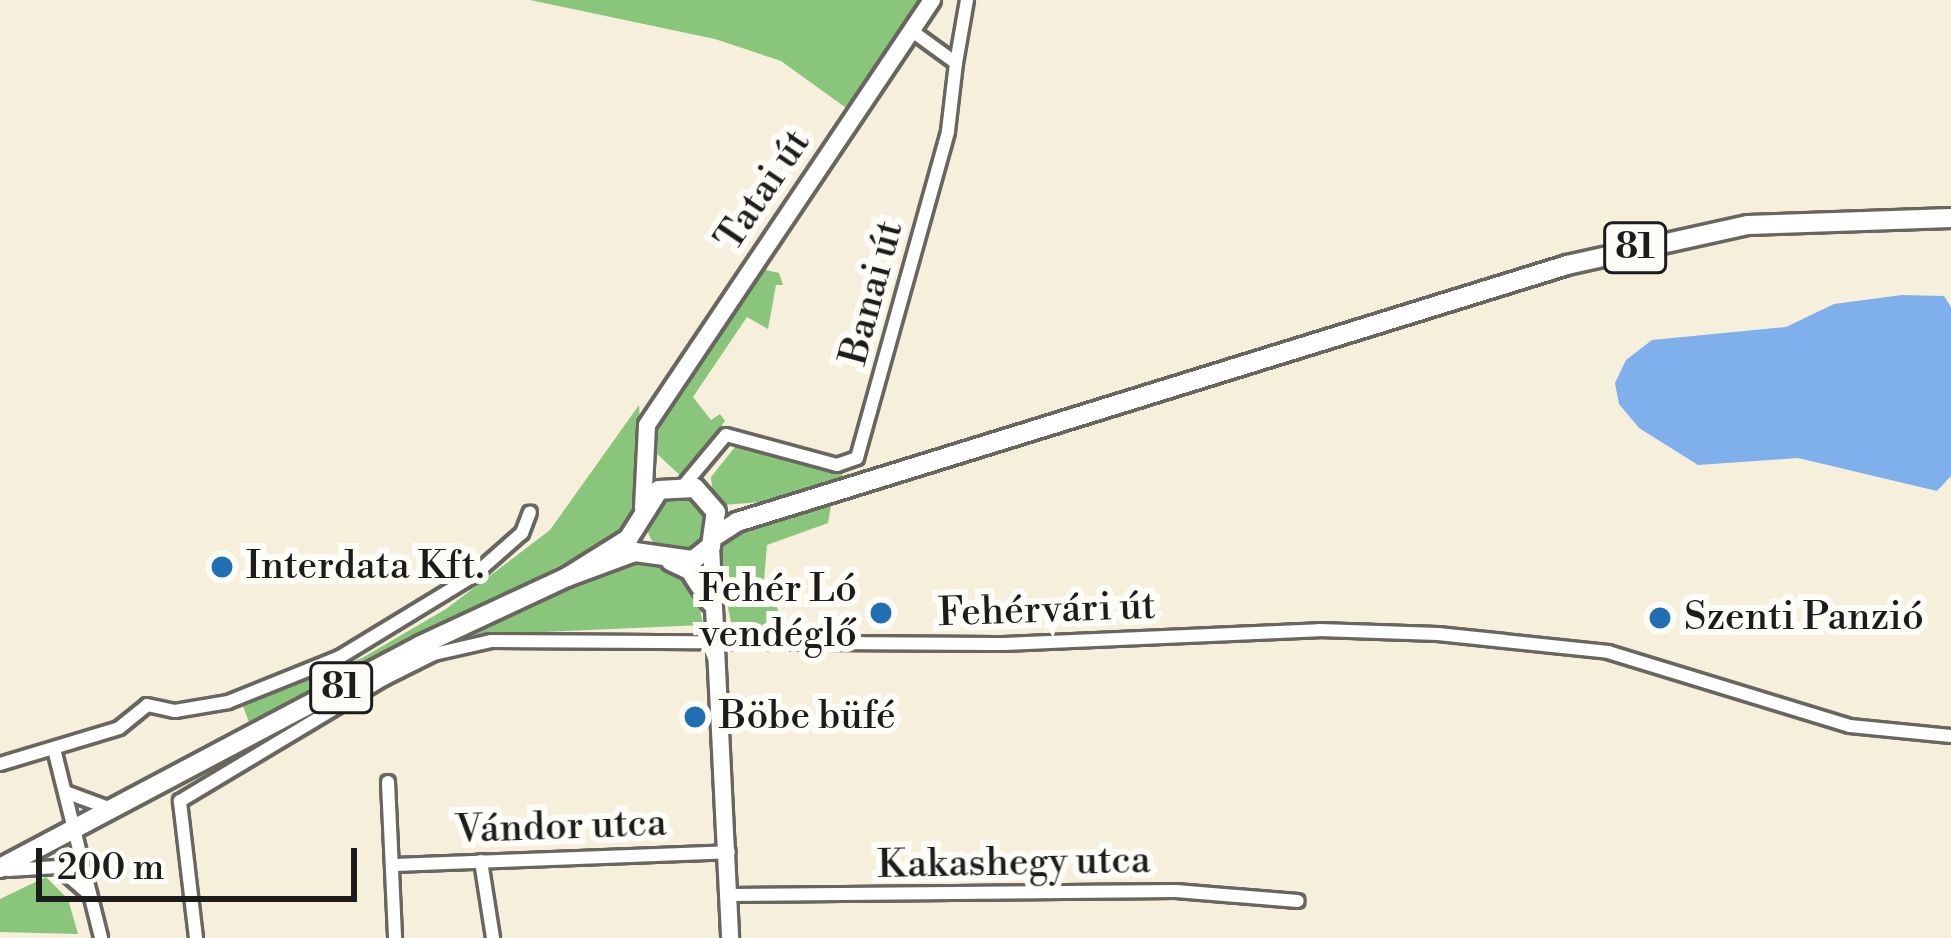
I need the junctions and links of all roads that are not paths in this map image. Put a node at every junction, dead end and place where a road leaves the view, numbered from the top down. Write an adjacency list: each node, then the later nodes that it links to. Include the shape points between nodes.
1 (932, 0): 3 (street, Tatai út)
2 (967, 0): 4 (street)
3 (912, 31): 4 (street); 6 (street, Tatai út)
4 (956, 63): 7 (street, Banai út, via 948,131 857,458 837,464)
5 (1951, 218): 11 (main road, 81, via 1808,218 1630,249)
6 (651, 419): 8 (street, via 650,456); 12 (street, Tatai út, via 642,438)
7 (726, 435): 8 (street); 9 (street)
8 (677, 486): 9 (main road, 81); 12 (main road, 81)
9 (708, 498): 11 (main road, 81); 13 (main road)
10 (530, 512): 19 (street, via 523,533 473,576 340,657 228,702 176,711 147,705 118,728)
11 (766, 513): 13 (main road, 81)
12 (641, 514): 14 (main road, via 644,542); 15 (main road, 81, via 621,545)
13 (714, 540): 14 (main road, 81, via 693,560); 16 (street)
14 (665, 561): 15 (main road, 81, via 635,552); 16 (street, via 689,572)
15 (567, 577): 23 (main road, 81, via 419,646)
16 (712, 606): 17 (street)
17 (719, 643): 18 (street, Fehérvári út, via 1438,634 1608,652 1850,726); 25 (street); 33 (street, Fehérvári út, via 491,641 434,654 208,781 177,806)
18 (1951, 736)
19 (54, 749): 20 (street); 22 (street)
20 (0, 764)
21 (388, 782): 27 (street)
22 (64, 792): 23 (street, via 95,808); 24 (street)
23 (119, 807): 24 (main road, 81)
24 (74, 832): 28 (main road, 81); 30 (street)
25 (730, 852): 26 (street, Vándor utca); 29 (street)
26 (481, 861): 27 (street, Vándor utca); 35 (street)
27 (394, 865): 34 (street)
28 (0, 870): 30 (street, via 58,867)
29 (731, 895): 31 (street, Kakashegy utca, via 1176,891); 36 (street)
30 (91, 896): 32 (street)
31 (1298, 902)
32 (101, 938)
33 (196, 938)
34 (394, 938)
35 (493, 938)
36 (730, 938)

